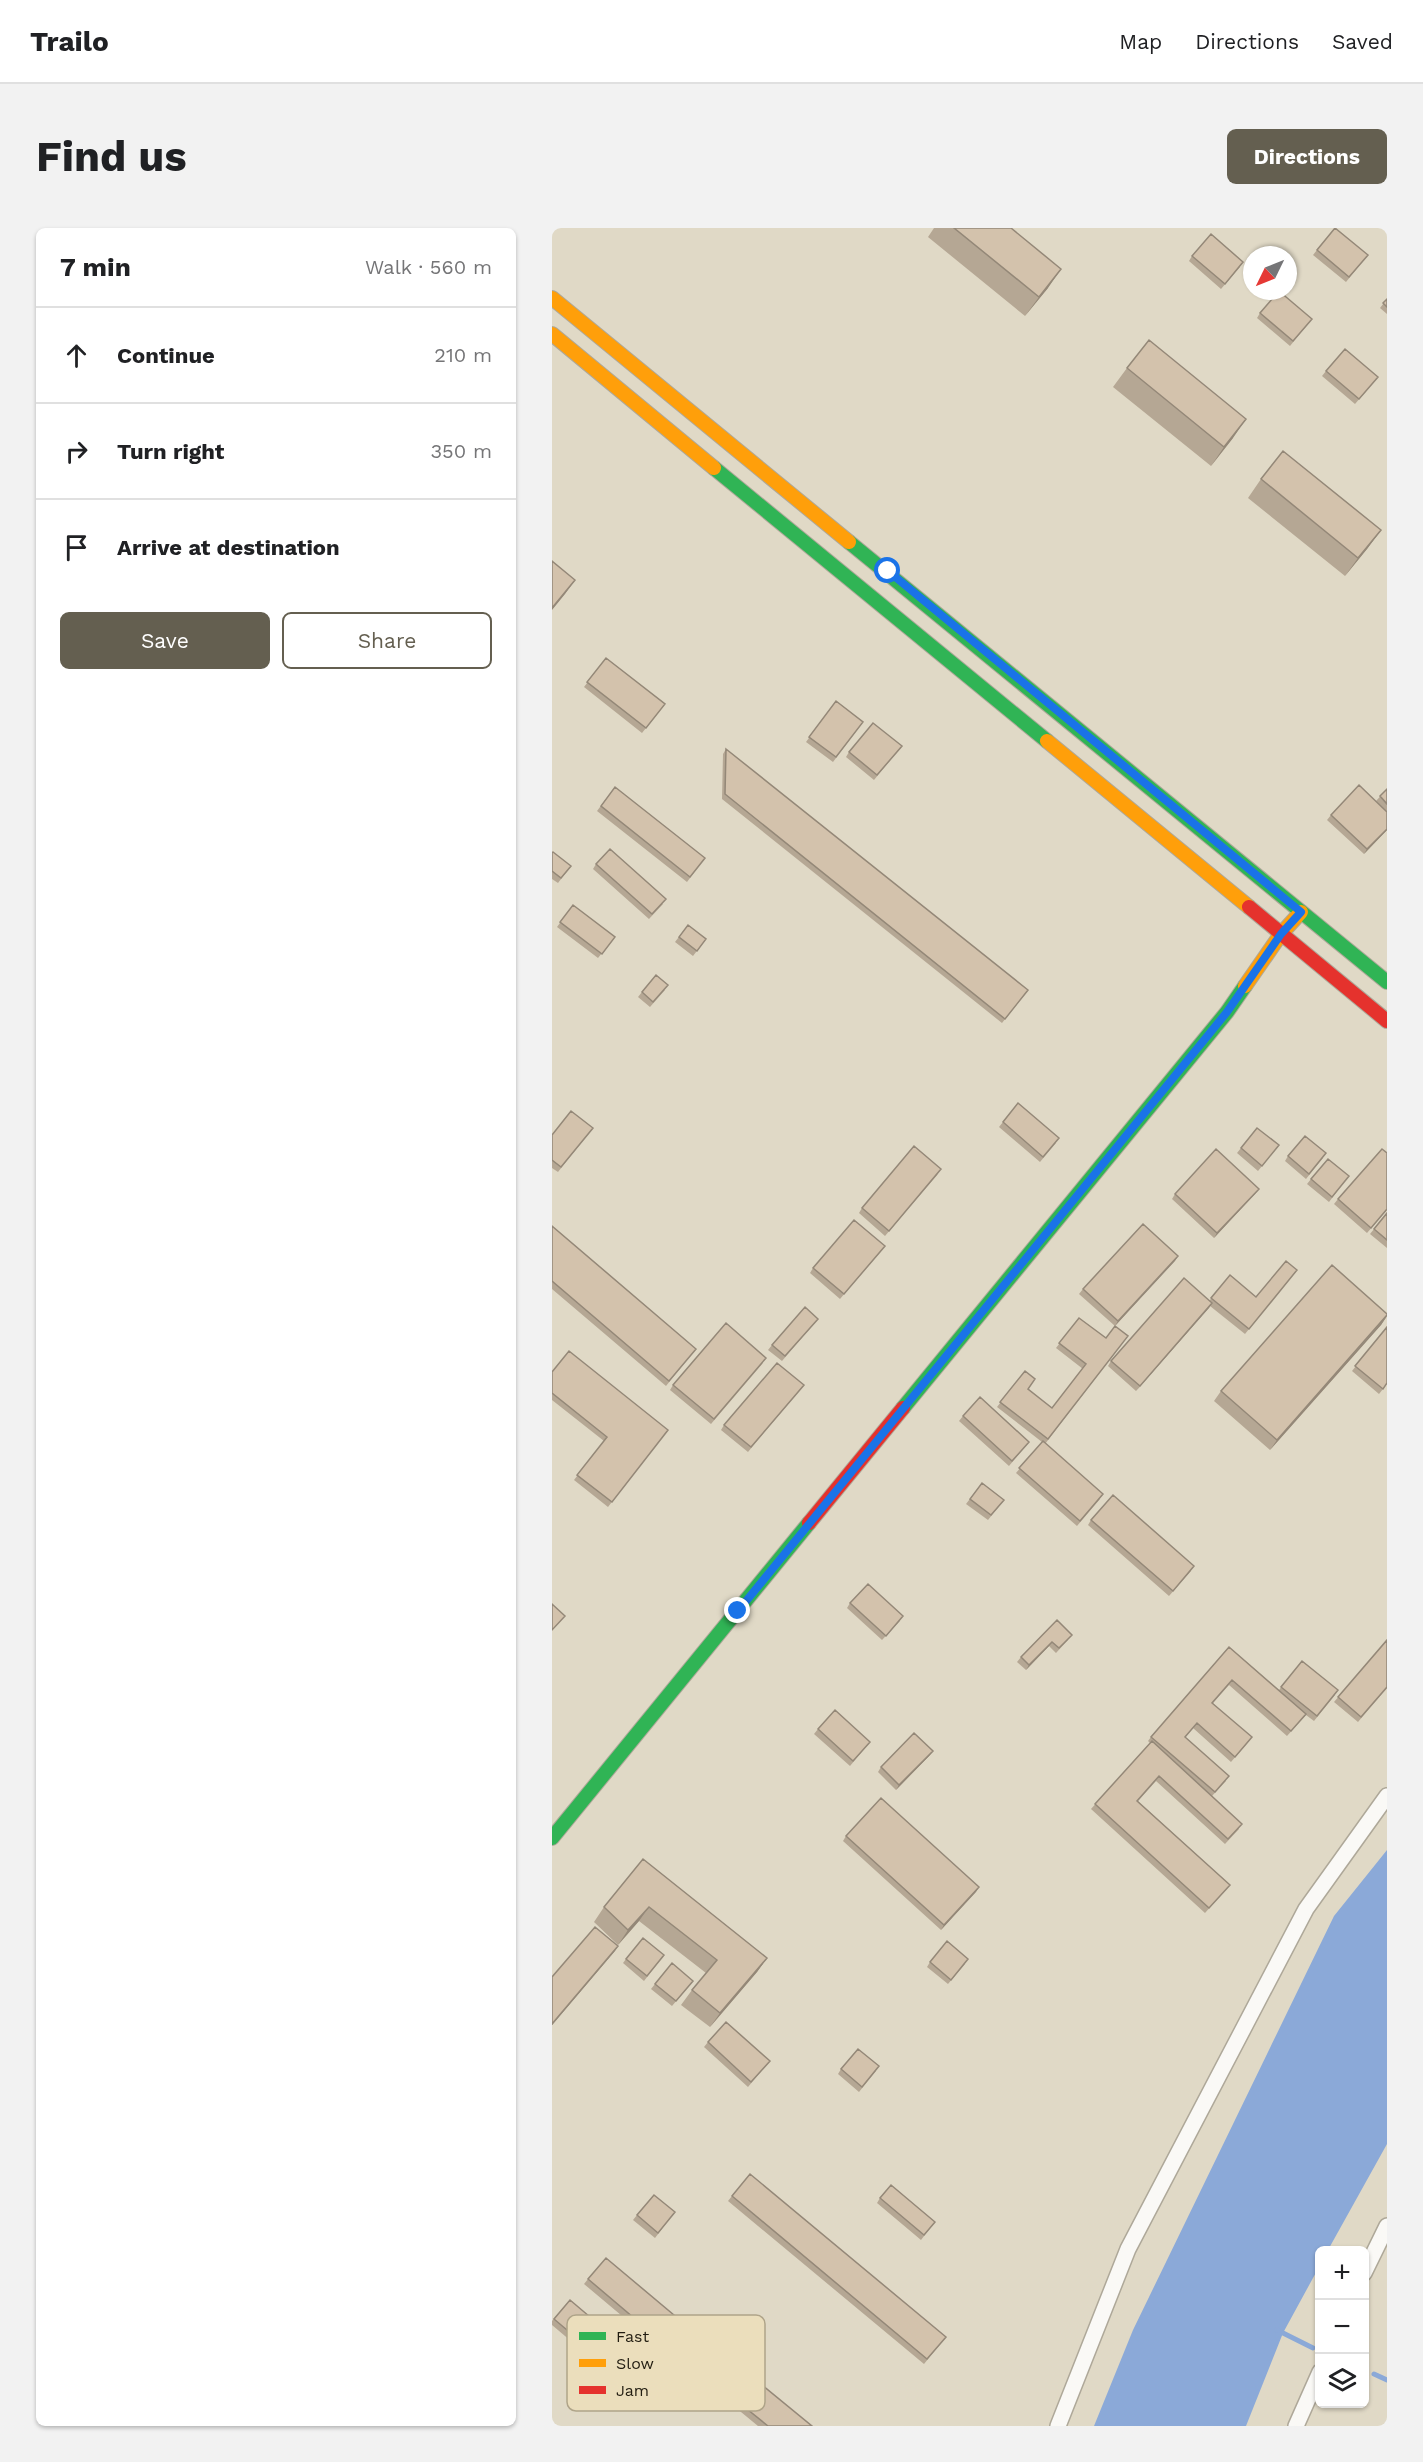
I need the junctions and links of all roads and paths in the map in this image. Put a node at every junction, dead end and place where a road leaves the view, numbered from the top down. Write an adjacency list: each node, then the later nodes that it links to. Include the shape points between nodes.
1 (552, 298): 3 (main road)
2 (552, 334): 4 (main road)
3 (1301, 912): 4 (main road); 5 (main road)
4 (1281, 934): 6 (main road); 8 (main road, via 1219,1021)
5 (1387, 982)
6 (1387, 1021)
7 (1387, 1796): 12 (street, via 1306,1909 1128,2249)
8 (552, 1838)
9 (1387, 2226): 10 (street)
10 (1369, 2264)
11 (1315, 2383): 13 (street)
12 (1058, 2426)
13 (1296, 2426)

